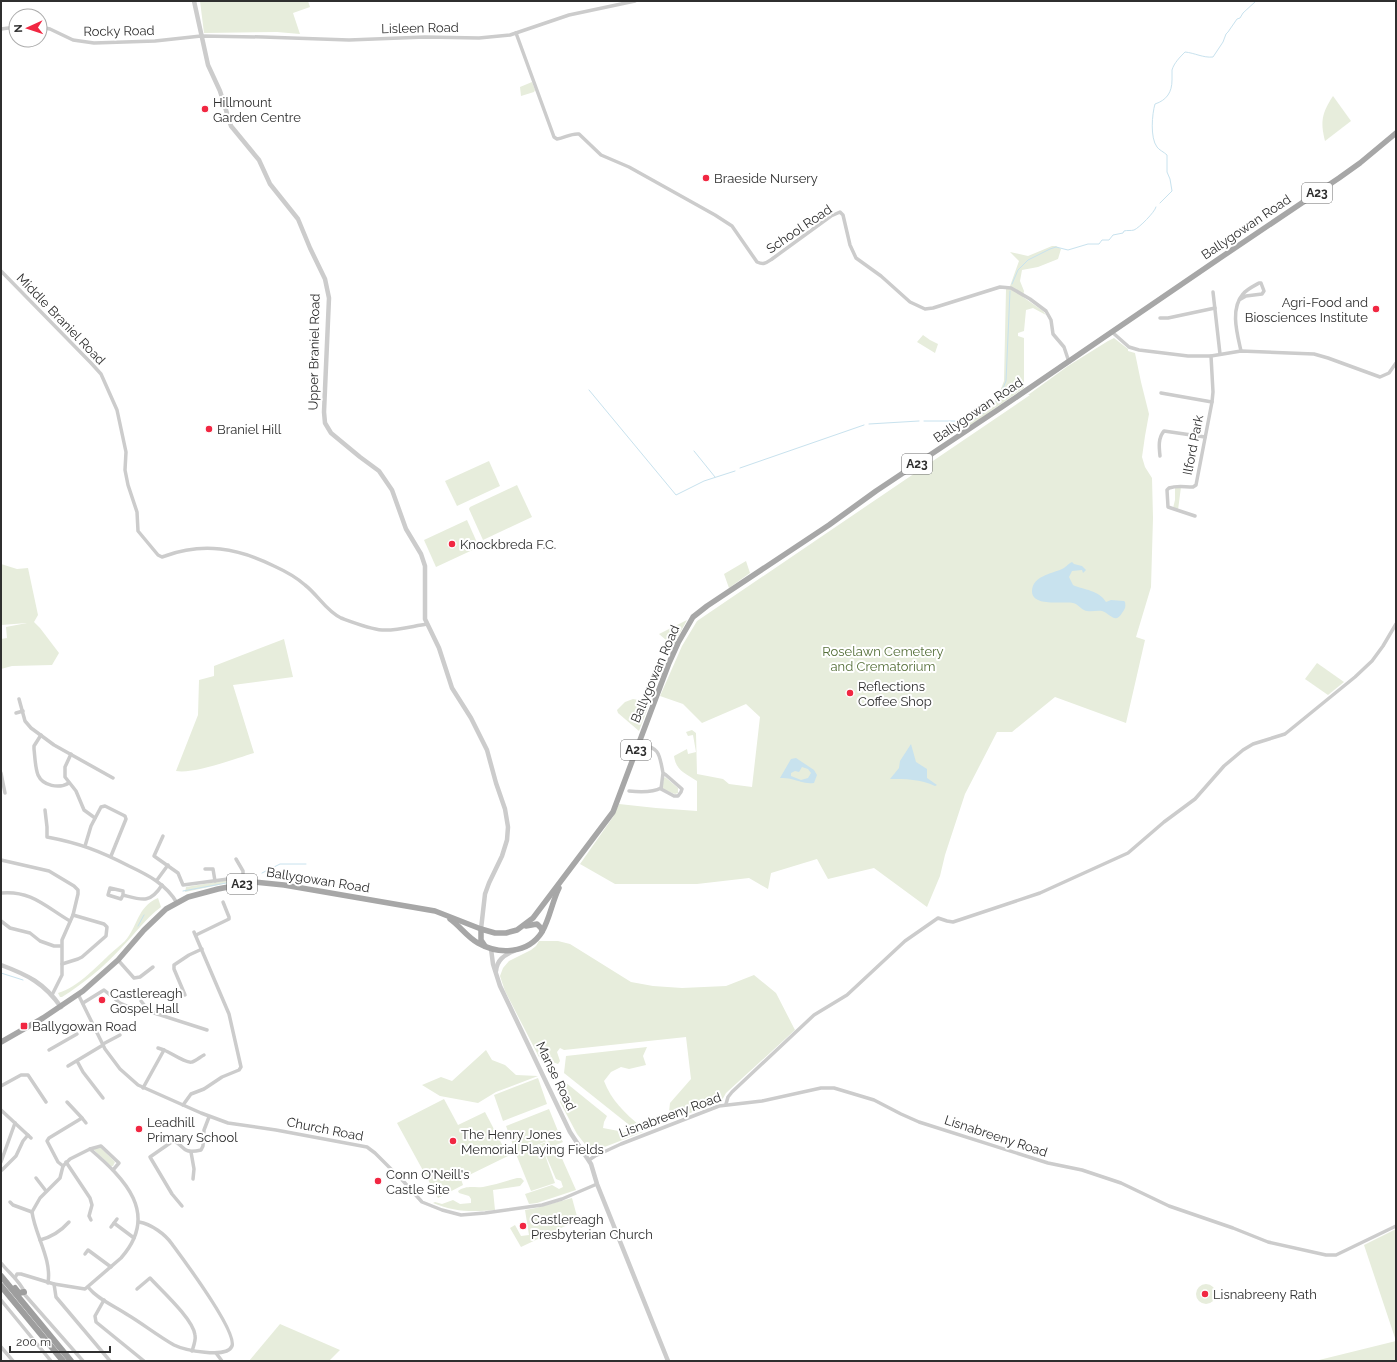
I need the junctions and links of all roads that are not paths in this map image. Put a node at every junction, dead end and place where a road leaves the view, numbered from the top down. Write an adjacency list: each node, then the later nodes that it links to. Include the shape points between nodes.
1 (194, 1): 5 (street, Upper Braniel Road)
2 (635, 1): 4 (street, Lisleen Road, via 569,15)
3 (48, 29): 5 (street, Rocky Road, via 84,43 155,41)
4 (516, 33): 5 (street, Lisleen Road, via 479,38 349,40); 16 (street, School Road, via 554,137 560,139 574,133 579,134 601,155 629,167 716,215 732,226 757,262 765,264 840,212 856,258 910,302 925,309 933,308 1000,286 1011,288 1046,312)
5 (201, 36): 23 (street, Upper Braniel Road, via 208,65 220,91 231,126 259,160 270,184 298,218 325,279 329,298 324,412 326,423 335,437 379,471 392,490 406,529 425,566)
6 (1396, 133): 12 (main road, Ballygowan Road / A23, via 1339,178)
7 (1, 270): 23 (street, Middle Braniel Road, via 100,374 118,410 126,452 125,470 136,512 138,531 158,555 162,557 194,549 239,552 295,577 341,618 380,630)
8 (1213, 292): 10 (street)
9 (1239, 300): 9 (street, via 1244,294 1261,283 1264,291 1262,294 1246,296); 13 (street, via 1236,305 1236,317)
10 (1214, 308): 11 (street); 14 (street)
11 (1160, 318)
12 (1112, 332): 15 (street, via 1123,343 1133,348 1170,354); 16 (main road, Ballygowan Road / A23)
13 (1241, 351): 14 (street); 17 (street, via 1314,354 1380,377 1389,373)
14 (1220, 354): 15 (street)
15 (1211, 356): 19 (street, Ilford Park)
16 (1069, 362): 29 (main road, Ballygowan Road / A23, via 693,617 669,663)
17 (1396, 363)
18 (1161, 393): 19 (street)
19 (1212, 402): 20 (street, Ilford Park)
20 (1205, 438): 21 (street, via 1164,431 1159,442); 22 (street, Ilford Park, via 1195,486 1175,486 1167,490 1168,507)
21 (1160, 456)
22 (1195, 516)
23 (427, 624): 64 (street, Upper Braniel Road, via 439,648 452,688 487,750 507,820 505,848 487,889 481,920)
24 (1396, 624): 99 (street, via 1372,661 1355,677 1285,734 1253,744 1234,757 1195,799 1128,853 1034,895 953,922 936,919 905,941 847,995 809,1019 732,1092)
25 (19, 699): 26 (street)
26 (23, 711): 27 (street); 28 (street, via 28,725)
27 (16, 713)
28 (41, 735): 30 (street); 34 (street, via 34,746 39,776 46,783 57,787)
29 (639, 743): 31 (street, via 654,747); 49 (main road, Ballygowan Road / A23, via 612,812)
30 (71, 754): 33 (street); 34 (street, via 64,770)
31 (663, 773): 35 (street); 35 (street, via 682,789 678,796 674,796)
32 (1, 776): 37 (street)
33 (113, 778)
34 (69, 783): 41 (street, via 76,791 84,810)
35 (660, 788): 36 (street, via 645,792)
36 (629, 791)
37 (5, 793)
38 (45, 810): 40 (street)
39 (41, 817): 40 (street)
40 (46, 817): 43 (street, via 47,837)
41 (95, 818): 43 (street); 44 (street, via 101,807 105,806 126,819)
42 (163, 836): 47 (street, via 154,856)
43 (85, 846): 44 (street)
44 (111, 856): 50 (street)
45 (236, 859): 51 (street, via 243,871 243,877)
46 (1, 860): 60 (street, via 50,871 77,888)
47 (168, 865): 50 (street); 51 (street, via 178,873 183,885)
48 (205, 869): 51 (street, via 213,869)
49 (564, 878): 63 (main road, Ballygowan Road / A23, via 534,918); 65 (main road, Ballygowan Road / A23)
50 (157, 880): 52 (street)
51 (215, 881)
52 (162, 885): 54 (street, via 154,895 145,900); 55 (street)
53 (1, 893): 62 (street, via 14,892 32,896)
54 (123, 895)
55 (177, 902): 59 (main road, Ballygowan Road / A23, via 202,893 254,882 379,901); 71 (main road, Ballygowan Road / A23, via 156,917)
56 (223, 902): 58 (street)
57 (231, 908): 58 (street)
58 (226, 909): 68 (street, via 229,920 195,933)
59 (443, 914): 64 (main road, Ballygowan Road / A23); 67 (main road, Ballygowan Road / A23, via 473,940)
60 (73, 915): 62 (street); 72 (street, via 104,924 107,933 82,957)
61 (1, 921): 66 (street, via 10,928 30,933 40,941)
62 (70, 921): 66 (street)
63 (520, 928): 64 (main road, Ballygowan Road / A23, via 506,933); 65 (main road, A23, via 536,924)
64 (483, 930): 67 (main road, via 481,940)
65 (542, 931): 70 (main road, Ballygowan Road / A23, via 527,946)
66 (61, 946): 72 (street)
67 (485, 946): 69 (main road, Ballygowan Road / A23)
68 (202, 949): 76 (street, via 174,965 184,993); 100 (street, via 229,1014 241,1067 191,1094)
69 (492, 949): 70 (main road, Ballygowan Road / A23); 75 (street, Manse Road)
70 (517, 950): 75 (street, via 499,960)
71 (118, 960): 74 (street, via 134,978); 77 (main road, Ballygowan Road / A23)
72 (62, 964): 78 (street, via 62,975)
73 (1, 965): 78 (street, via 30,977)
74 (153, 967)
75 (496, 977): 108 (street, Manse Road, via 570,1132)
76 (178, 993)
77 (78, 994): 80 (street, Church Road); 81 (main road, Ballygowan Road / A23)
78 (52, 995): 81 (street)
79 (141, 1001): 82 (street)
80 (83, 1003): 82 (street, via 104,990 124,1005); 87 (street, Church Road)
81 (61, 1007): 86 (main road, Ballygowan Road / A23)
82 (151, 1012): 83 (street)
83 (207, 1030)
84 (77, 1034): 89 (street)
85 (120, 1035): 87 (street)
86 (1, 1042)
87 (103, 1045): 92 (street); 95 (street, Church Road, via 122,1072)
88 (158, 1048): 90 (street)
89 (49, 1050)
90 (164, 1050): 91 (street, via 188,1062 202,1056); 95 (street)
91 (198, 1052)
92 (77, 1061): 93 (street); 96 (street)
93 (68, 1066)
94 (1, 1086): 97 (street, via 21,1075 28,1075)
95 (143, 1088): 100 (street, Church Road)
96 (102, 1098)
97 (46, 1102)
98 (67, 1102): 103 (street)
99 (726, 1104): 108 (street, Lisnabreeny Road, via 626,1142); 126 (street, Lisnabreeny Road, via 762,1101 821,1088 841,1090 878,1102 919,1122 1121,1183 1168,1206 1268,1242 1329,1256 1341,1253)
100 (183, 1105): 102 (street, Church Road)
101 (1, 1110): 104 (street)
102 (209, 1117): 107 (street, via 204,1130 203,1148); 116 (street, Church Road, via 232,1124 364,1146 375,1153 422,1202 455,1214 479,1214 542,1205)
103 (82, 1118): 105 (street); 111 (street, via 47,1141 58,1162)
104 (15, 1123): 109 (street); 112 (street, via 29,1136 23,1141 16,1156)
105 (86, 1123)
106 (90, 1149): 110 (street); 113 (street); 113 (street, via 101,1146 106,1150 120,1163)
107 (191, 1152): 115 (street); 119 (street, via 173,1141 148,1158)
108 (589, 1160): 116 (street, Manse Road)
109 (1, 1162)
110 (66, 1162): 111 (street); 122 (street, via 90,1198)
111 (63, 1166): 117 (street, via 60,1178)
112 (2, 1170)
113 (113, 1170): 124 (street, via 133,1196)
114 (36, 1178): 117 (street)
115 (193, 1179)
116 (597, 1184): 155 (street, Manse Road)
117 (46, 1191): 120 (street)
118 (10, 1202): 120 (street)
119 (182, 1206)
120 (32, 1212): 129 (street)
121 (117, 1219): 125 (street)
122 (91, 1220)
123 (69, 1222): 129 (street, via 52,1237)
124 (139, 1222): 128 (street); 146 (street, via 168,1238 220,1315 232,1339 232,1345 228,1350)
125 (114, 1223): 127 (street); 128 (street)
126 (1396, 1226)
127 (111, 1227)
128 (134, 1238): 132 (street, via 126,1252)
129 (40, 1240): 136 (street, via 46,1261)
130 (85, 1254): 132 (street, via 89,1249)
131 (1, 1263): 135 (street)
132 (111, 1267): 139 (street)
133 (1, 1272): 141 (highway)
134 (1, 1276): 141 (highway)
135 (15, 1278): 136 (street, via 17,1274 21,1274); 141 (street)
136 (48, 1283): 137 (street)
137 (54, 1284): 139 (street); 152 (street, via 56,1297)
138 (1, 1286): 141 (highway)
139 (88, 1287): 143 (street)
140 (137, 1289): 145 (street, via 150,1278 186,1317 195,1332)
141 (21, 1297): 149 (highway); 150 (highway); 151 (street)
142 (1, 1300): 148 (street)
143 (104, 1300): 145 (street, via 175,1345); 153 (street, via 96,1316 96,1322)
144 (1, 1347): 147 (street)
145 (192, 1350): 146 (street)
146 (216, 1353): 154 (street)
147 (12, 1361)
148 (51, 1361)
149 (63, 1361)
150 (71, 1361)
151 (83, 1361)
152 (110, 1361)
153 (144, 1361)
154 (222, 1361)
155 (668, 1361)

